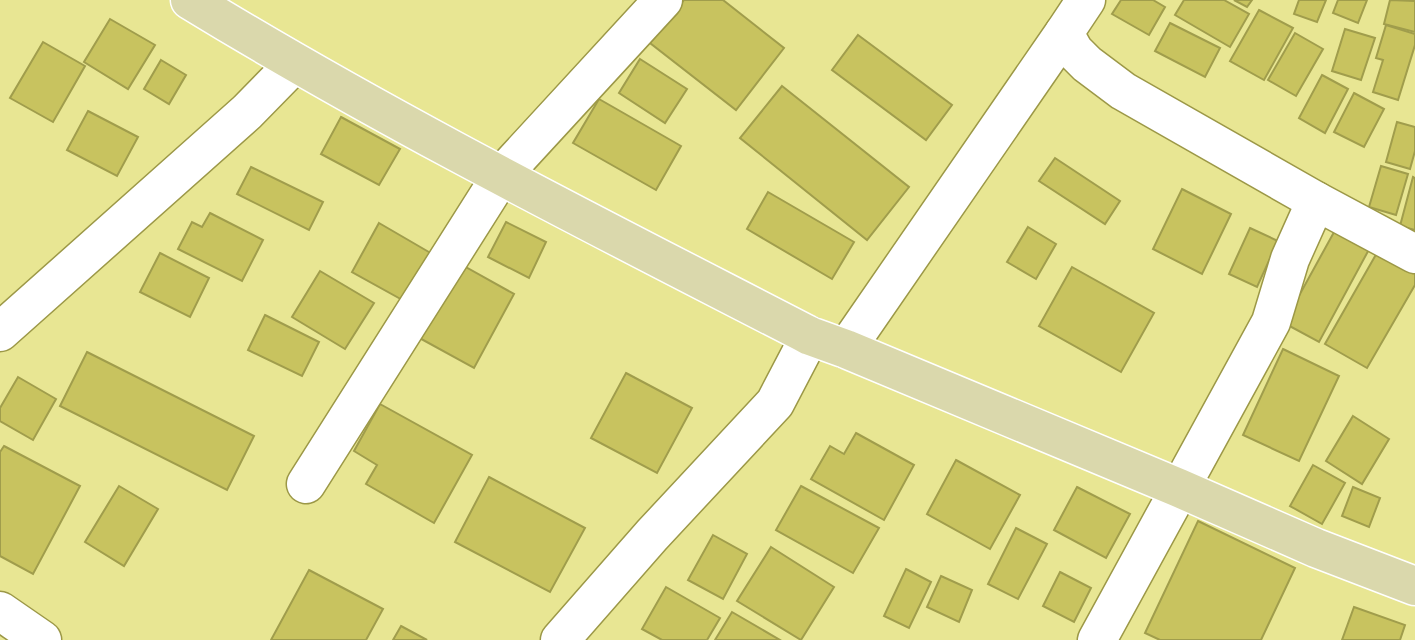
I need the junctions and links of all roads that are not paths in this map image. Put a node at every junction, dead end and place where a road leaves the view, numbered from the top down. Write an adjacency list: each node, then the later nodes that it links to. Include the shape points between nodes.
1 (190, 0): 4 (main road)
2 (663, 0): 5 (street)
3 (1071, 12): 6 (street, via 1074,51 1122,91); 10 (street)
4 (294, 64): 5 (main road); 8 (street, via 247,112)
5 (501, 176): 9 (main road); 11 (street)
6 (1316, 201): 7 (street); 12 (street, via 1290,259 1271,322)
7 (1415, 254)
8 (0, 332)
9 (810, 337): 10 (main road); 16 (street, via 775,403)
10 (846, 349): 12 (main road)
11 (306, 484)
12 (1180, 488): 13 (main road); 17 (street)
13 (1415, 586)
14 (0, 611): 15 (street)
15 (42, 640)
16 (560, 640)
17 (1097, 640)

